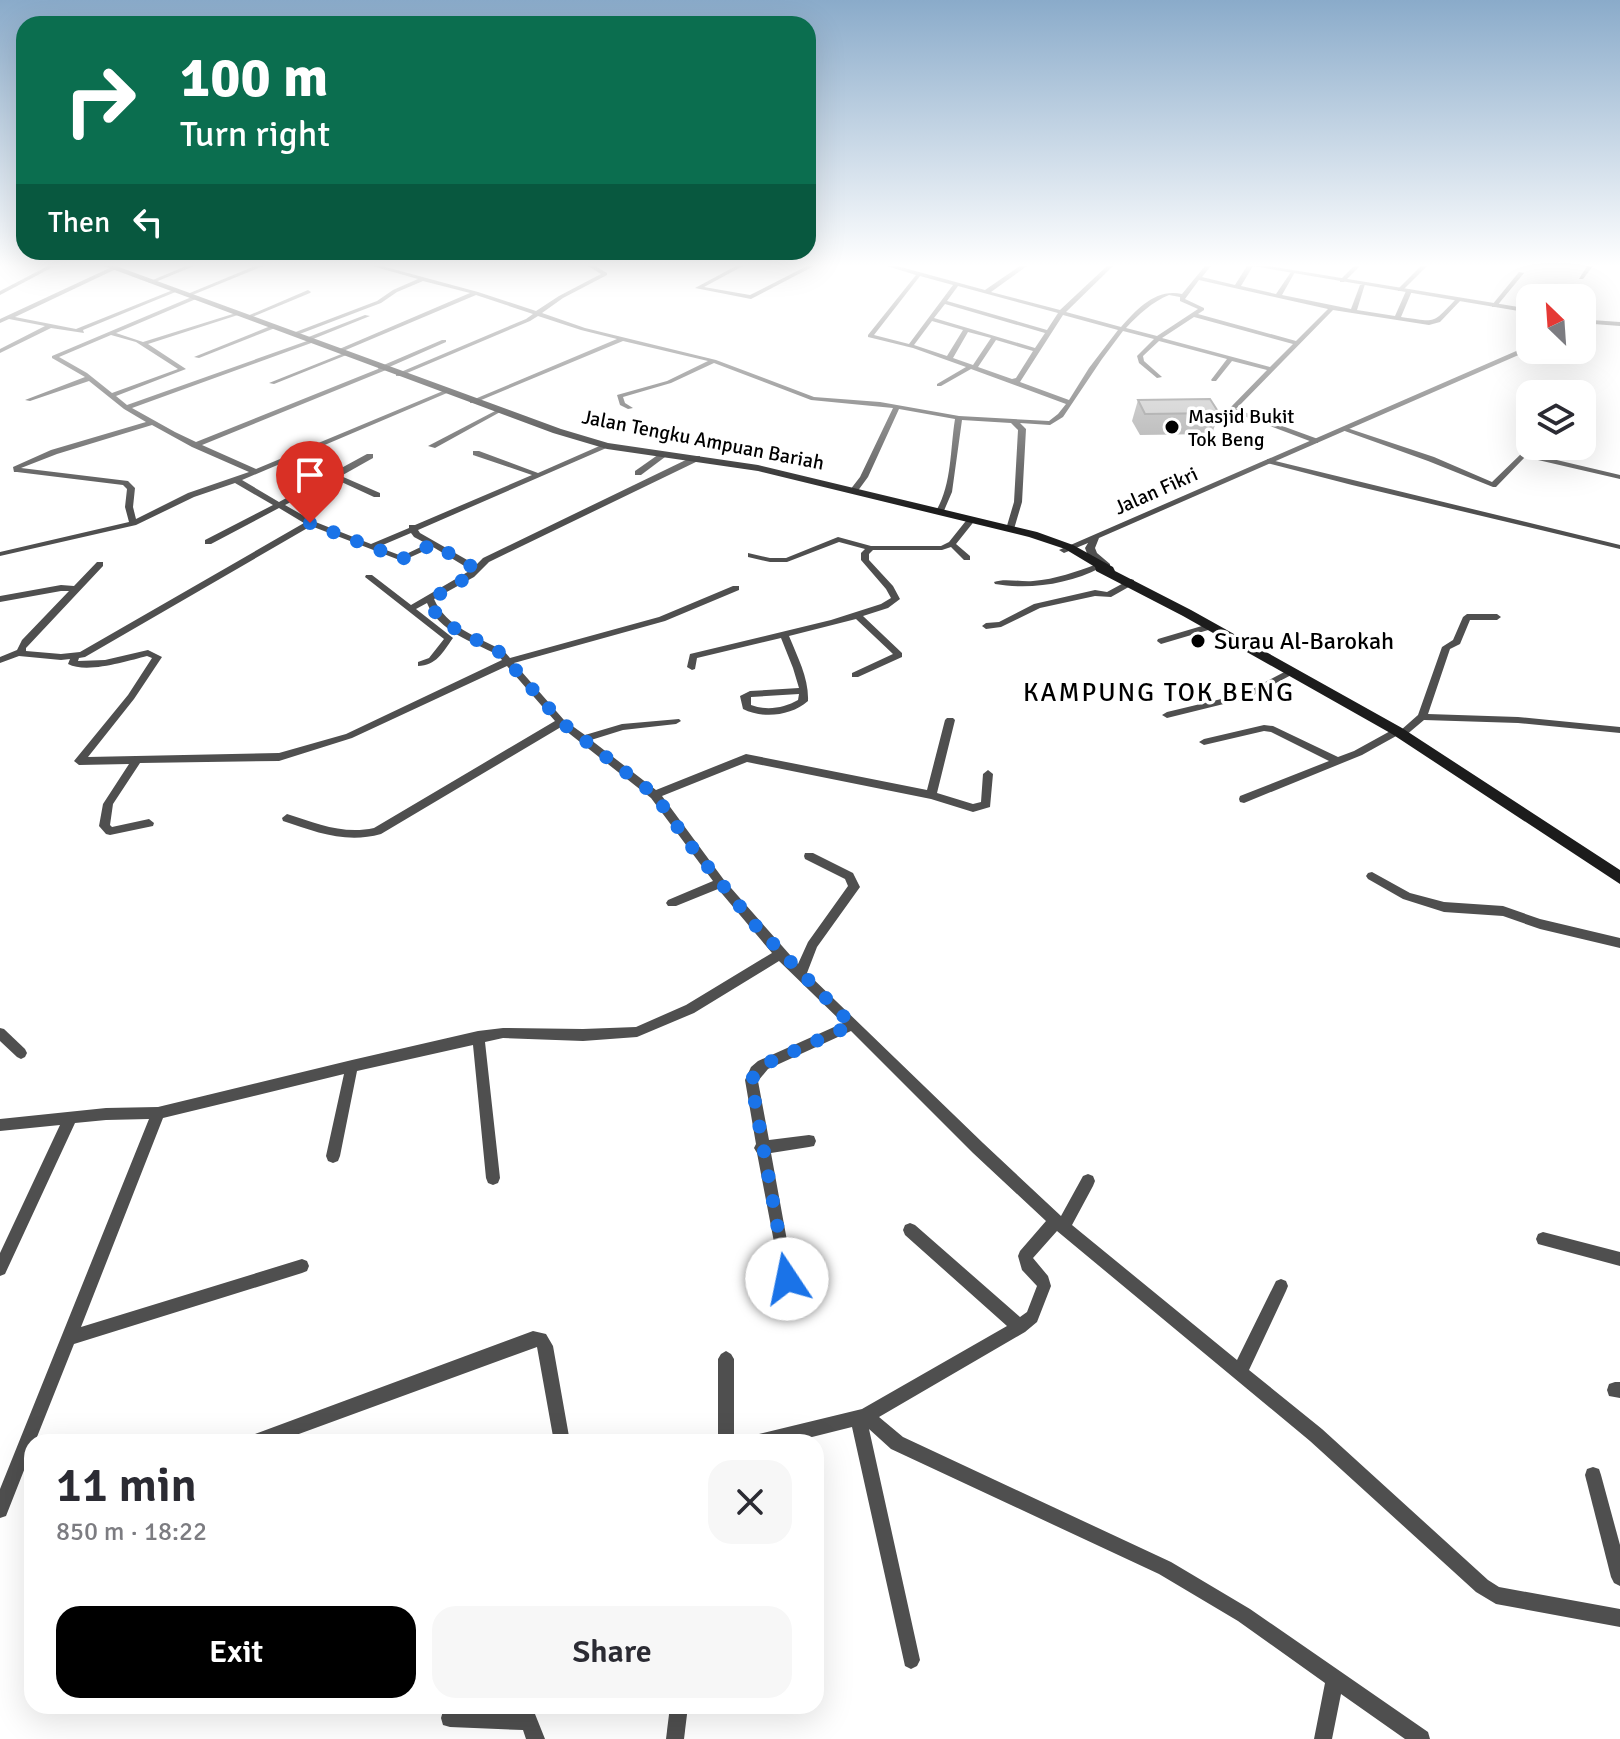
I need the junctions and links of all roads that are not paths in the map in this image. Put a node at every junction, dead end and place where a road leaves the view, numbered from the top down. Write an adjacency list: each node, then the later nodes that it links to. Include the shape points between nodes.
1 (76, 347): 32 (street, via 54,357)
2 (147, 347): 38 (street, via 183,369)
3 (222, 347): 23 (street)
4 (291, 347): 43 (street)
5 (328, 347): 21 (main road, Jalan Tengku Ampuan Bariah)
6 (355, 347): 21 (street)
7 (430, 347): 28 (street)
8 (462, 347): 30 (street)
9 (602, 347): 40 (street)
10 (660, 347): 26 (street)
11 (913, 347): 25 (street)
12 (956, 347): 25 (street)
13 (987, 347): 27 (street)
14 (1027, 347): 20 (street)
15 (1039, 347): 20 (street)
16 (1108, 347): 41 (street)
17 (1150, 347): 31 (street, via 1140,359)
18 (1191, 347): 24 (street)
19 (1294, 347): 29 (street)
20 (1037, 350): 34 (street, via 1018,380)
21 (342, 353): 28 (main road, Jalan Tengku Ampuan Bariah); 35 (street)
22 (1516, 353): 51 (street, Jalan Fikri)
23 (197, 357)
24 (1231, 358): 29 (street); 33 (street)
25 (949, 359): 27 (street)
26 (714, 361): 42 (street, via 813,399); 44 (street, via 669,382 619,396)
27 (972, 368): 34 (street); 36 (street)
28 (382, 369): 30 (main road, Jalan Tengku Ampuan Bariah); 53 (street)
29 (1270, 369): 52 (street, via 1231,410)
30 (398, 375): 37 (main road, Jalan Tengku Ampuan Bariah)
31 (1159, 377)
32 (90, 378): 38 (street); 39 (street)
33 (1214, 380)
34 (1012, 381): 41 (street)
35 (272, 383)
36 (939, 385)
37 (445, 392): 40 (main road, Jalan Tengku Ampuan Bariah); 61 (street)
38 (112, 395): 43 (street)
39 (28, 400)
40 (472, 402): 45 (main road, Jalan Tengku Ampuan Bariah)
41 (1070, 403): 48 (street, via 1055,421)
42 (897, 407): 46 (street); 67 (street)
43 (126, 408): 49 (street)
44 (630, 408)
45 (499, 411): 54 (street); 55 (main road, Jalan Tengku Ampuan Bariah)
46 (959, 418): 47 (street); 70 (street, via 949,494)
47 (1012, 420): 48 (street); 50 (street)
48 (1036, 422): 50 (street)
49 (152, 423): 53 (street); 72 (street, via 17,467 125,483 131,488)
50 (1022, 429): 75 (street, via 1018,502)
51 (1344, 429): 52 (street, Jalan Fikri); 65 (street, via 1493,485 1523,454)
52 (1315, 441): 60 (street, Jalan Fikri)
53 (195, 445): 61 (street)
54 (432, 446)
55 (607, 446): 57 (main road, Jalan Tengku Ampuan Bariah); 63 (street)
56 (476, 453): 63 (street)
57 (665, 454): 59 (main road, Jalan Tengku Ampuan Bariah); 62 (street)
58 (370, 456): 64 (street)
59 (697, 458): 67 (main road, Jalan Tengku Ampuan Bariah); 89 (street)
60 (1270, 461): 76 (street, Jalan Fikri); 81 (street)
61 (254, 471): 66 (street)
62 (638, 473)
63 (535, 474): 74 (street)
64 (335, 476): 68 (street); 69 (street)
65 (1620, 477)
66 (236, 480): 69 (street); 72 (street)
67 (854, 490): 70 (main road, Jalan Tengku Ampuan Bariah)
68 (377, 495)
69 (280, 507): 73 (street); 77 (street)
70 (940, 511): 71 (main road, Jalan Tengku Ampuan Bariah)
71 (972, 519): 75 (main road, Jalan Tengku Ampuan Bariah); 79 (street)
72 (133, 523): 84 (street)
73 (310, 523): 80 (street); 105 (street)
74 (412, 527): 78 (street); 80 (street)
75 (1010, 529): 83 (main road, Jalan Tengku Ampuan Bariah)
76 (1099, 537): 83 (street, Jalan Fikri); 88 (street, via 1090,548)
77 (208, 542)
78 (433, 544): 80 (street, via 402,559); 89 (street)
79 (952, 544): 82 (street, via 933,549); 86 (street)
80 (371, 547)
81 (1620, 547)
82 (871, 548): 85 (street, via 838,539 787,560); 98 (street, via 865,560 896,599)
83 (1069, 550): 88 (main road, Jalan Tengku Ampuan Bariah)
84 (0, 554)
85 (751, 555)
86 (967, 558)
87 (100, 564): 94 (street)
88 (1104, 567): 91 (street, via 1058,579); 92 (main road, Jalan Tengku Ampuan Bariah)
89 (476, 569): 96 (street)
90 (369, 577): 97 (street)
91 (998, 582)
92 (1131, 582): 100 (street, via 1108,595 1037,606); 101 (main road, Jalan Tengku Ampuan Bariah)
93 (736, 588): 107 (street, via 662,619)
94 (76, 589): 95 (street); 104 (street)
95 (0, 599)
96 (430, 600): 97 (street); 107 (street, via 450,626)
97 (410, 609): 108 (street, via 449,638 432,660)
98 (858, 616): 102 (street); 111 (street, via 899,655)
99 (1497, 617): 114 (street, via 1467,617 1457,642 1446,647)
100 (986, 626)
101 (1212, 626): 103 (street); 110 (main road, Jalan Tengku Ampuan Bariah)
102 (784, 634): 109 (street, via 693,656); 112 (street)
103 (1161, 641)
104 (20, 652): 105 (street); 106 (street)
105 (75, 657): 122 (street, via 73,664 79,665 156,654 131,697 78,758)
106 (0, 660)
107 (509, 661): 117 (street); 122 (street, via 349,736 279,757)
108 (421, 664)
109 (692, 667)
110 (1292, 671): 113 (street, via 1245,696); 119 (main road, Jalan Tengku Ampuan Bariah)
111 (855, 675)
112 (805, 691): 112 (street, via 750,694 745,696 746,707 755,712 785,709 801,704)
113 (1167, 715)
114 (1422, 717): 118 (street); 119 (street)
115 (950, 720): 126 (street)
116 (676, 721): 120 (street, via 622,727)
117 (561, 722): 120 (street); 128 (street, via 377,831 342,834)
118 (1620, 730)
119 (1399, 732): 123 (street); 132 (main road, Jalan Tengku Ampuan Bariah)
120 (585, 739): 125 (street)
121 (1204, 742): 123 (street, via 1273,729)
122 (136, 761): 129 (street, via 108,804 104,826 110,831)
123 (1338, 761): 127 (street)
124 (988, 774): 126 (street, via 986,804 981,807)
125 (655, 795): 126 (street, via 746,758); 133 (street)
126 (931, 795)
127 (1244, 799)
128 (287, 818)
129 (149, 823)
130 (809, 856): 137 (street, via 849,876 854,887 812,945)
131 (1372, 876): 135 (street, via 1407,896 1444,907 1503,911)
132 (1620, 878)
133 (720, 883): 134 (street); 136 (street)
134 (672, 903)
135 (1620, 943)
136 (780, 954): 137 (street); 140 (street, via 690,1009 637,1032)
137 (801, 973): 138 (street)
138 (852, 1025): 147 (street, via 756,1071 751,1080); 151 (street)
139 (0, 1033): 141 (street)
140 (478, 1037): 142 (street); 149 (street)
141 (21, 1053)
142 (352, 1066): 143 (street); 148 (street)
143 (158, 1113): 144 (street); 160 (street)
144 (70, 1119): 145 (street); 156 (street)
145 (0, 1125)
146 (809, 1141): 147 (street)
147 (761, 1148): 157 (street)
148 (333, 1156)
149 (493, 1178)
150 (1088, 1181): 151 (street)
151 (1059, 1224): 159 (street, via 1025,1256 1044,1286 1032,1317); 162 (street)
152 (910, 1230): 159 (street)
153 (1543, 1239): 154 (street)
154 (1620, 1259)
155 (302, 1266): 160 (street)
156 (0, 1269)
157 (787, 1279)
158 (1281, 1286): 162 (street)
159 (1020, 1327): 163 (street)
160 (68, 1338): 164 (street)
161 (726, 1359): 167 (street)
162 (1240, 1372): 173 (street, via 1482,1586 1496,1595)
163 (862, 1417): 168 (street); 174 (street); 175 (street, via 897,1443 1165,1568 1244,1615)
164 (30, 1434)
165 (277, 1434): 166 (street, via 541,1339)
166 (560, 1434)
167 (726, 1434)
168 (792, 1434)
169 (24, 1449): 171 (street)
170 (1593, 1475): 172 (street)
171 (0, 1510)
172 (1620, 1577)
173 (1620, 1618)
174 (911, 1660)
175 (1335, 1680): 180 (street); 181 (street)
176 (678, 1714): 179 (street)
177 (450, 1718): 178 (street, via 528,1721)
178 (536, 1739)
179 (675, 1739)
180 (1323, 1739)
181 (1421, 1739)

